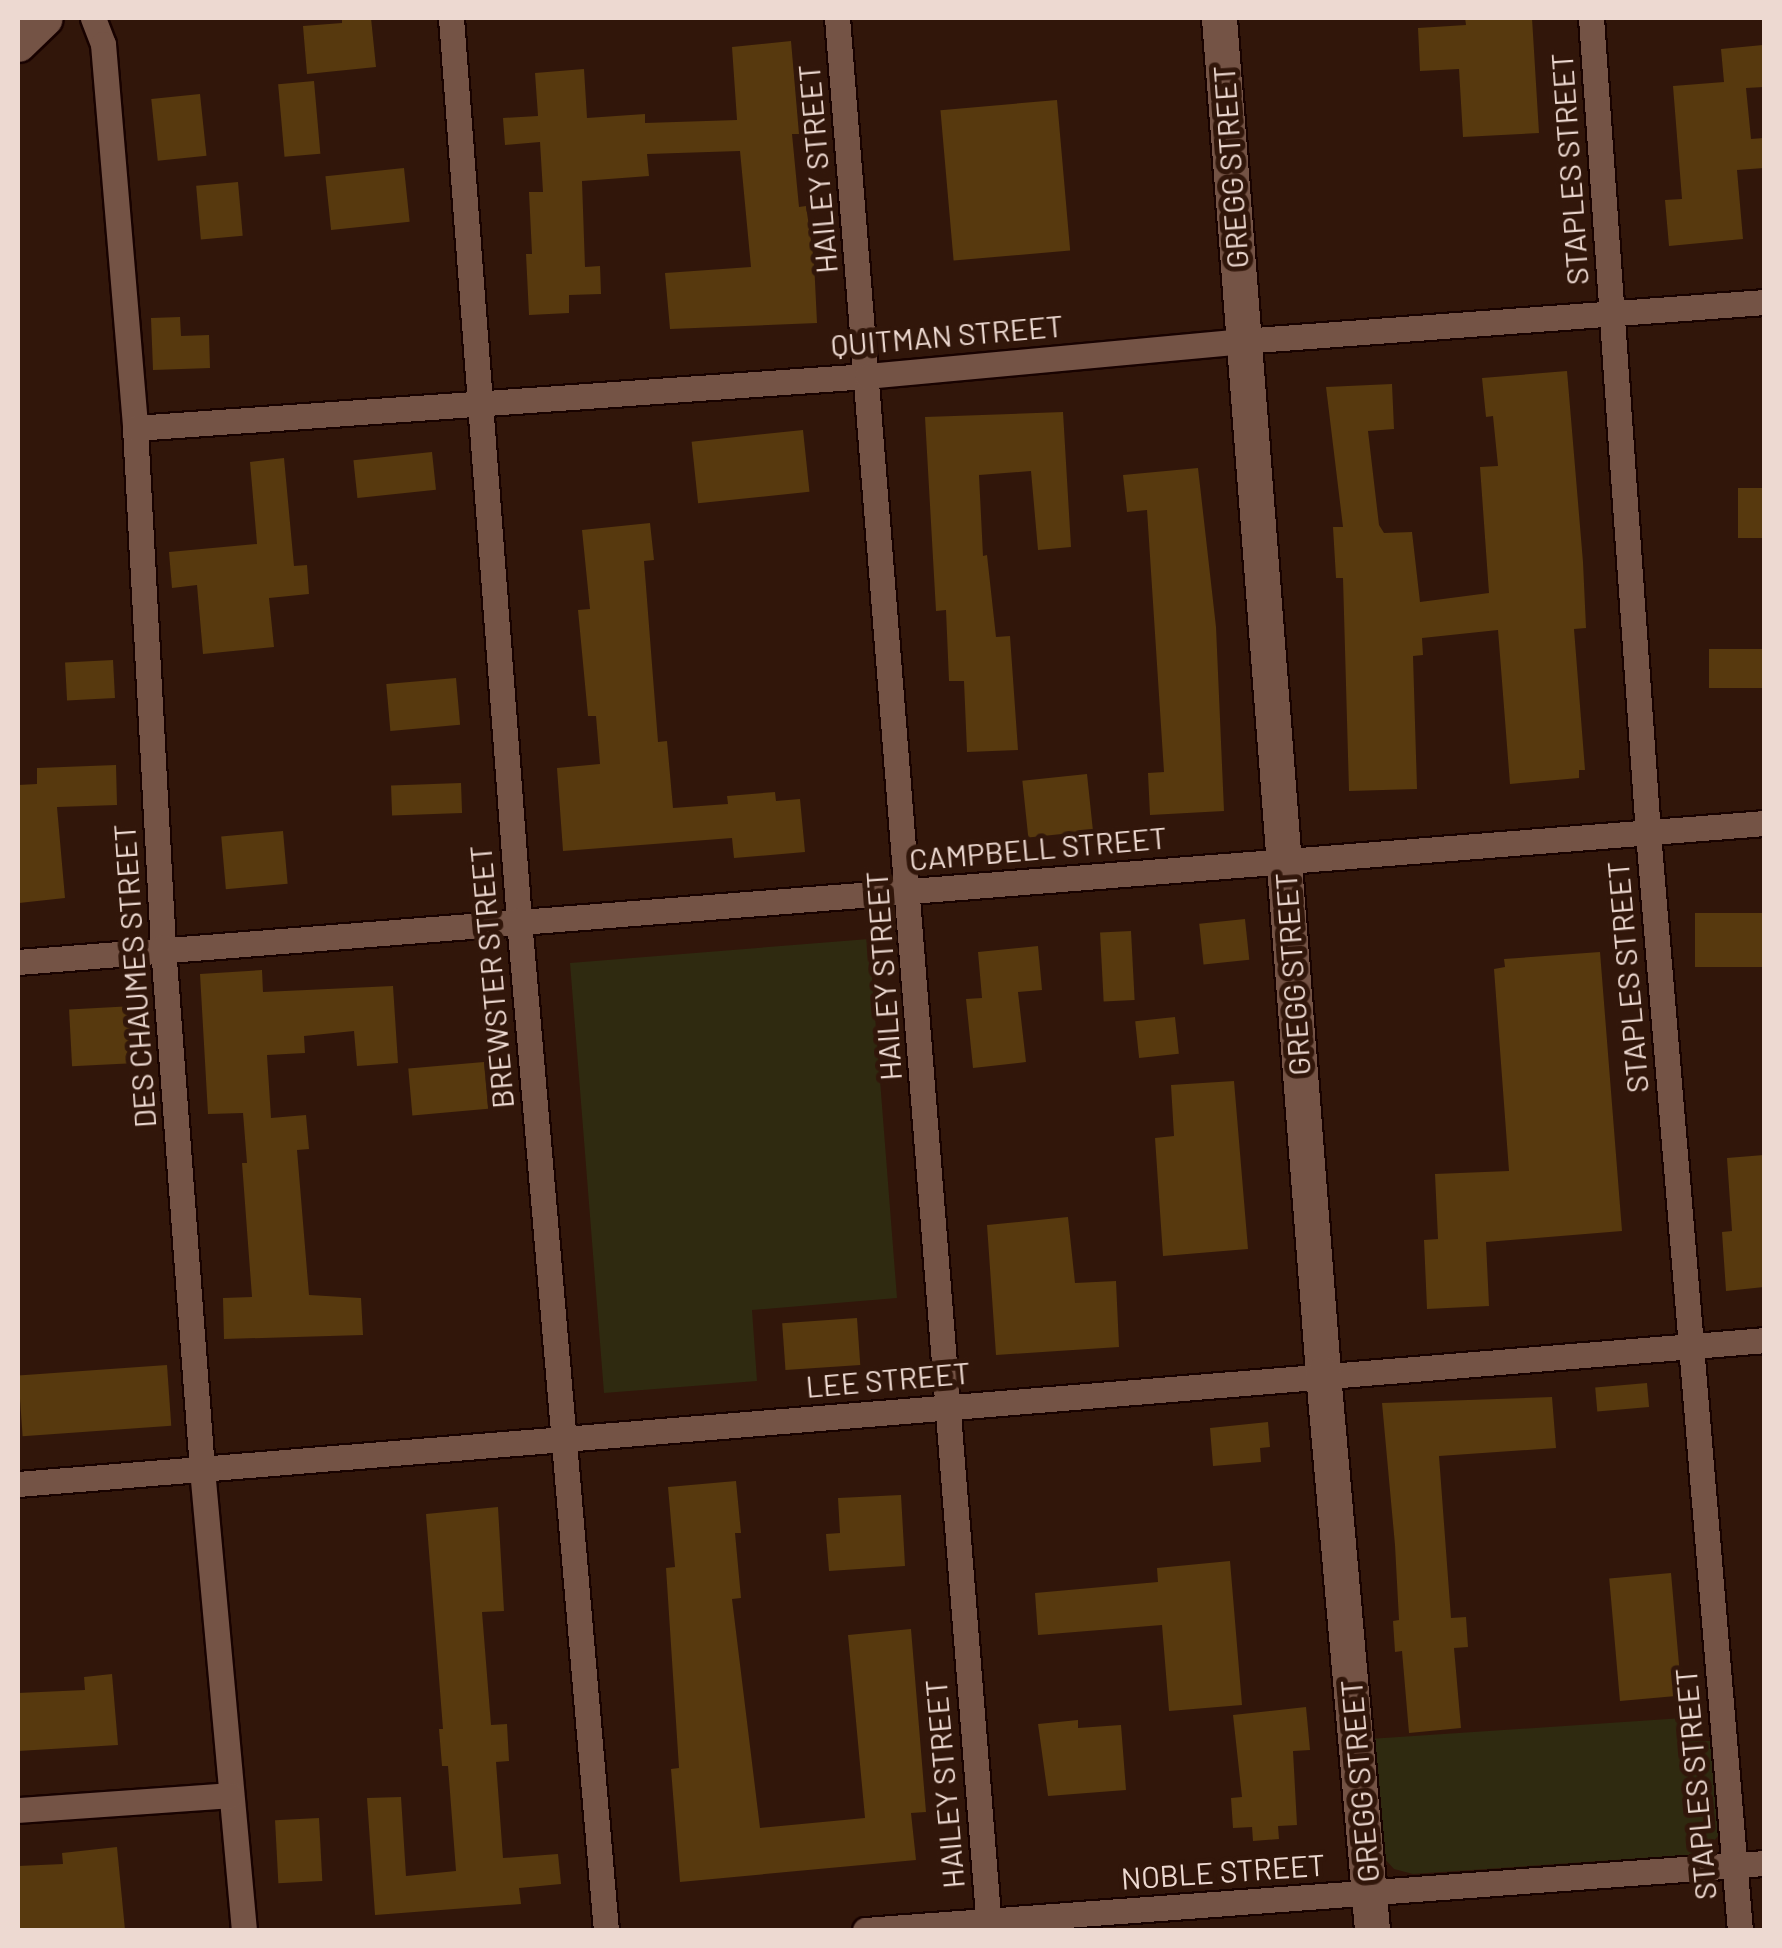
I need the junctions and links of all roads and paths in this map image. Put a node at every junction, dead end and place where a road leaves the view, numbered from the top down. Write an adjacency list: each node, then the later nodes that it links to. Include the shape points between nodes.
1 (45, 18): 7 (street)
2 (94, 18): 13 (street, DES CHAUMES STREET, via 103,44)
3 (452, 18): 12 (street, BREWSTER STREET)
4 (837, 18): 11 (street, HAILEY STREET)
5 (1219, 18): 10 (street, GREGG STREET)
6 (1591, 18): 9 (street, STAPLES STREET)
7 (18, 44)
8 (1764, 302): 9 (street, QUITMAN STREET)
9 (1611, 315): 10 (street, QUITMAN STREET); 15 (street, STAPLES STREET)
10 (1242, 342): 11 (street, QUITMAN STREET); 16 (street, GREGG STREET)
11 (866, 376): 12 (street, QUITMAN STREET); 17 (street, HAILEY STREET)
12 (480, 401): 13 (street, QUITMAN STREET); 18 (street, BREWSTER STREET)
13 (135, 428): 19 (street, DES CHAUMES STREET)
14 (1764, 823): 15 (street, CAMPBELL STREET)
15 (1648, 833): 16 (street, CAMPBELL STREET); 22 (street, STAPLES STREET)
16 (1283, 861): 17 (street, CAMPBELL STREET); 23 (street, GREGG STREET)
17 (910, 892): 18 (street, CAMPBELL STREET); 24 (street, HAILEY STREET)
18 (519, 920): 19 (street, CAMPBELL STREET); 25 (street, BREWSTER STREET)
19 (163, 947): 20 (street, CAMPBELL STREET); 26 (street, DES CHAUMES STREET)
20 (18, 962)
21 (1764, 1340): 22 (street, LEE STREET)
22 (1690, 1346): 23 (street, LEE STREET); 31 (street, STAPLES STREET)
23 (1323, 1374): 24 (street, LEE STREET); 32 (street, GREGG STREET)
24 (946, 1406): 25 (street, LEE STREET); 33 (street, HAILEY STREET)
25 (562, 1440): 26 (street, LEE STREET); 35 (street, BREWSTER STREET)
26 (202, 1470): 27 (street, LEE STREET); 28 (street, DES CHAUMES STREET)
27 (18, 1484)
28 (230, 1795): 29 (street); 34 (street, DES CHAUMES STREET)
29 (18, 1810)
30 (1764, 1864): 31 (street, NOBLE STREET)
31 (1735, 1866): 32 (street, NOBLE STREET); 38 (street, STAPLES STREET)
32 (1369, 1892): 33 (street, NOBLE STREET); 37 (street, GREGG STREET)
33 (988, 1926): 36 (street, NOBLE STREET)
34 (244, 1930)
35 (606, 1930)
36 (865, 1930)
37 (1372, 1930)
38 (1740, 1930)

